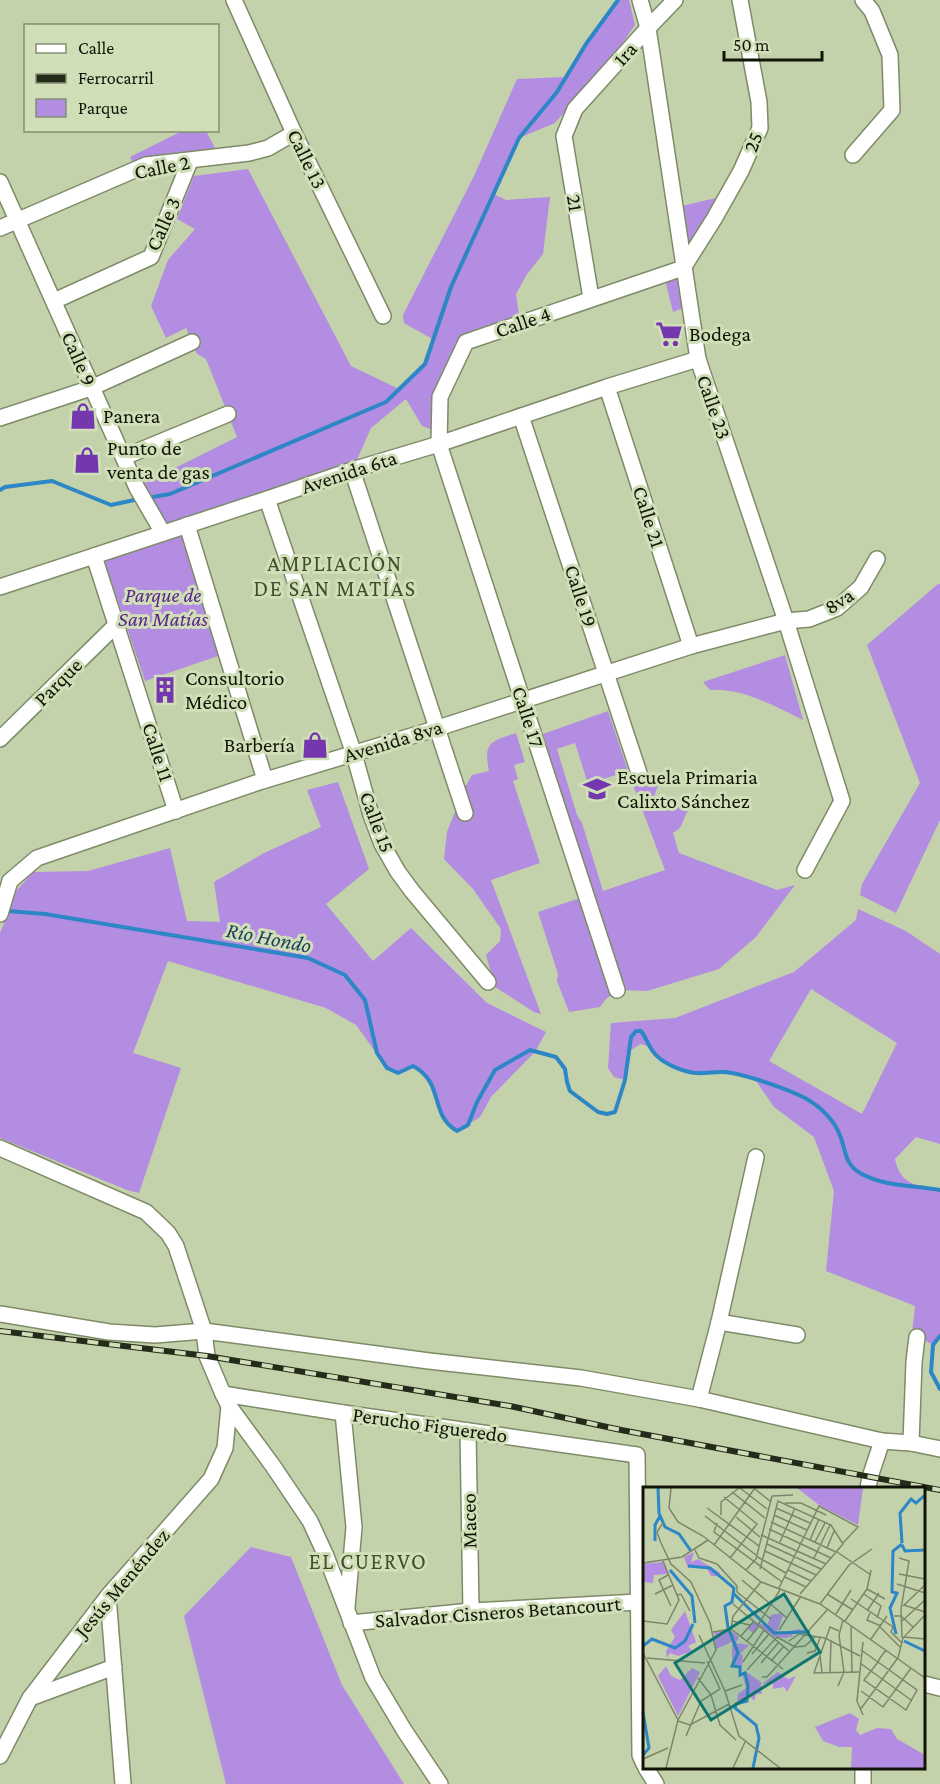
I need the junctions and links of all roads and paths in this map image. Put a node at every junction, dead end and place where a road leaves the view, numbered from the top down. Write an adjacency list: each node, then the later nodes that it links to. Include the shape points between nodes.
1 (234, 0): 8 (street, Calle 13)
2 (640, 0): 6 (street, Calle 23)
3 (675, 0): 6 (street, 1ra)
4 (740, 0): 14 (street, 25, via 759,102 760,128 741,171)
5 (863, 0): 9 (street, via 872,11 890,55 892,110)
6 (648, 28): 7 (street, 1ra); 14 (street, Calle 23)
7 (575, 109): 15 (street, 21, via 564,136)
8 (294, 133): 10 (street, Calle 2, via 268,148); 17 (street, Calle 13)
9 (853, 155)
10 (190, 161): 12 (street, Calle 2, via 146,165); 16 (street, Calle 3, via 151,257)
11 (0, 182): 12 (street, Calle 9)
12 (18, 220): 13 (street, Calle 2); 16 (street, Calle 9)
13 (0, 228)
14 (683, 268): 15 (street, Calle 4); 19 (street, Calle 23)
15 (591, 298): 25 (street, Calle 4, via 466,342 440,397)
16 (54, 301): 21 (street, Calle 9)
17 (383, 316)
18 (192, 342): 21 (street)
19 (698, 358): 20 (street, Avenida 6ta); 34 (street, Calle 23)
20 (607, 387): 23 (street, Avenida 6ta); 36 (street, Calle 21)
21 (91, 388): 24 (street); 26 (street, Calle 9)
22 (228, 414): 26 (street)
23 (522, 416): 25 (street, Avenida 6ta); 37 (street, Calle 19)
24 (0, 418)
25 (439, 444): 27 (street, Avenida 6ta); 38 (street, Calle 17)
26 (124, 457): 30 (street, Calle 9)
27 (352, 470): 28 (street, Avenida 6ta); 39 (street)
28 (267, 499): 29 (street, Avenida 6ta); 41 (street, Calle 15)
29 (187, 525): 30 (street, Avenida 6ta); 43 (street)
30 (163, 533): 31 (street, Avenida 6ta)
31 (94, 556): 33 (street, Avenida 6ta); 35 (street, Calle 11)
32 (877, 559): 34 (street, 8va, via 861,587 837,608 809,619)
33 (0, 587)
34 (786, 621): 36 (street, Avenida 8va); 46 (street, Calle 23, via 842,801)
35 (116, 624): 40 (street, Parque); 44 (street, Calle 11)
36 (691, 646): 37 (street, Avenida 8va)
37 (606, 673): 38 (street, Avenida 8va); 42 (street, Calle 19)
38 (523, 701): 39 (street, Avenida 8va); 50 (street, Calle 17)
39 (438, 728): 41 (street, Avenida 8va); 45 (street)
40 (0, 739)
41 (354, 754): 43 (street, Avenida 8va); 49 (street, Calle 15, via 370,815 398,872)
42 (640, 776)
43 (265, 780): 44 (street, Avenida 8va)
44 (176, 810): 47 (street, Avenida 8va, via 37,858)
45 (465, 813)
46 (805, 870)
47 (5, 877): 48 (street)
48 (0, 914)
49 (488, 982)
50 (616, 990)
51 (0, 1149): 55 (street, via 146,1212 176,1246)
52 (756, 1157): 54 (street)
53 (0, 1314): 55 (street, via 109,1332 155,1335)
54 (719, 1322): 56 (street); 58 (street)
55 (204, 1331): 58 (street, via 581,1378); 59 (street, via 207,1356)
56 (797, 1335)
57 (917, 1337): 63 (street)
58 (699, 1399): 62 (street)
59 (226, 1400): 60 (street, Perucho Figueredo); 66 (street, Jesús Menéndez, via 225,1448 211,1479); 69 (street, via 310,1521)
60 (343, 1413): 61 (street, Perucho Figueredo); 69 (street, via 354,1527)
61 (468, 1431): 67 (street, Perucho Figueredo, via 637,1455); 68 (street, Maceo)
62 (882, 1441): 63 (street); 65 (street)
63 (910, 1443): 64 (street)
64 (940, 1449)
65 (868, 1487)
66 (108, 1596): 70 (street); 73 (street, Jesús Menéndez)
67 (641, 1603): 68 (street, Salvador Cisneros Betancourt); 75 (street)
68 (471, 1611): 69 (street, Salvador Cisneros Betancourt)
69 (349, 1617): 79 (street, via 373,1678)
70 (114, 1667): 73 (street); 78 (street)
71 (925, 1684): 72 (street)
72 (940, 1688)
73 (30, 1698): 74 (street, Jesús Menéndez)
74 (0, 1756)
75 (643, 1762)
76 (647, 1769): 80 (street)
77 (863, 1769): 81 (street)
78 (123, 1784)
79 (440, 1784)
80 (656, 1784)
81 (862, 1784)

